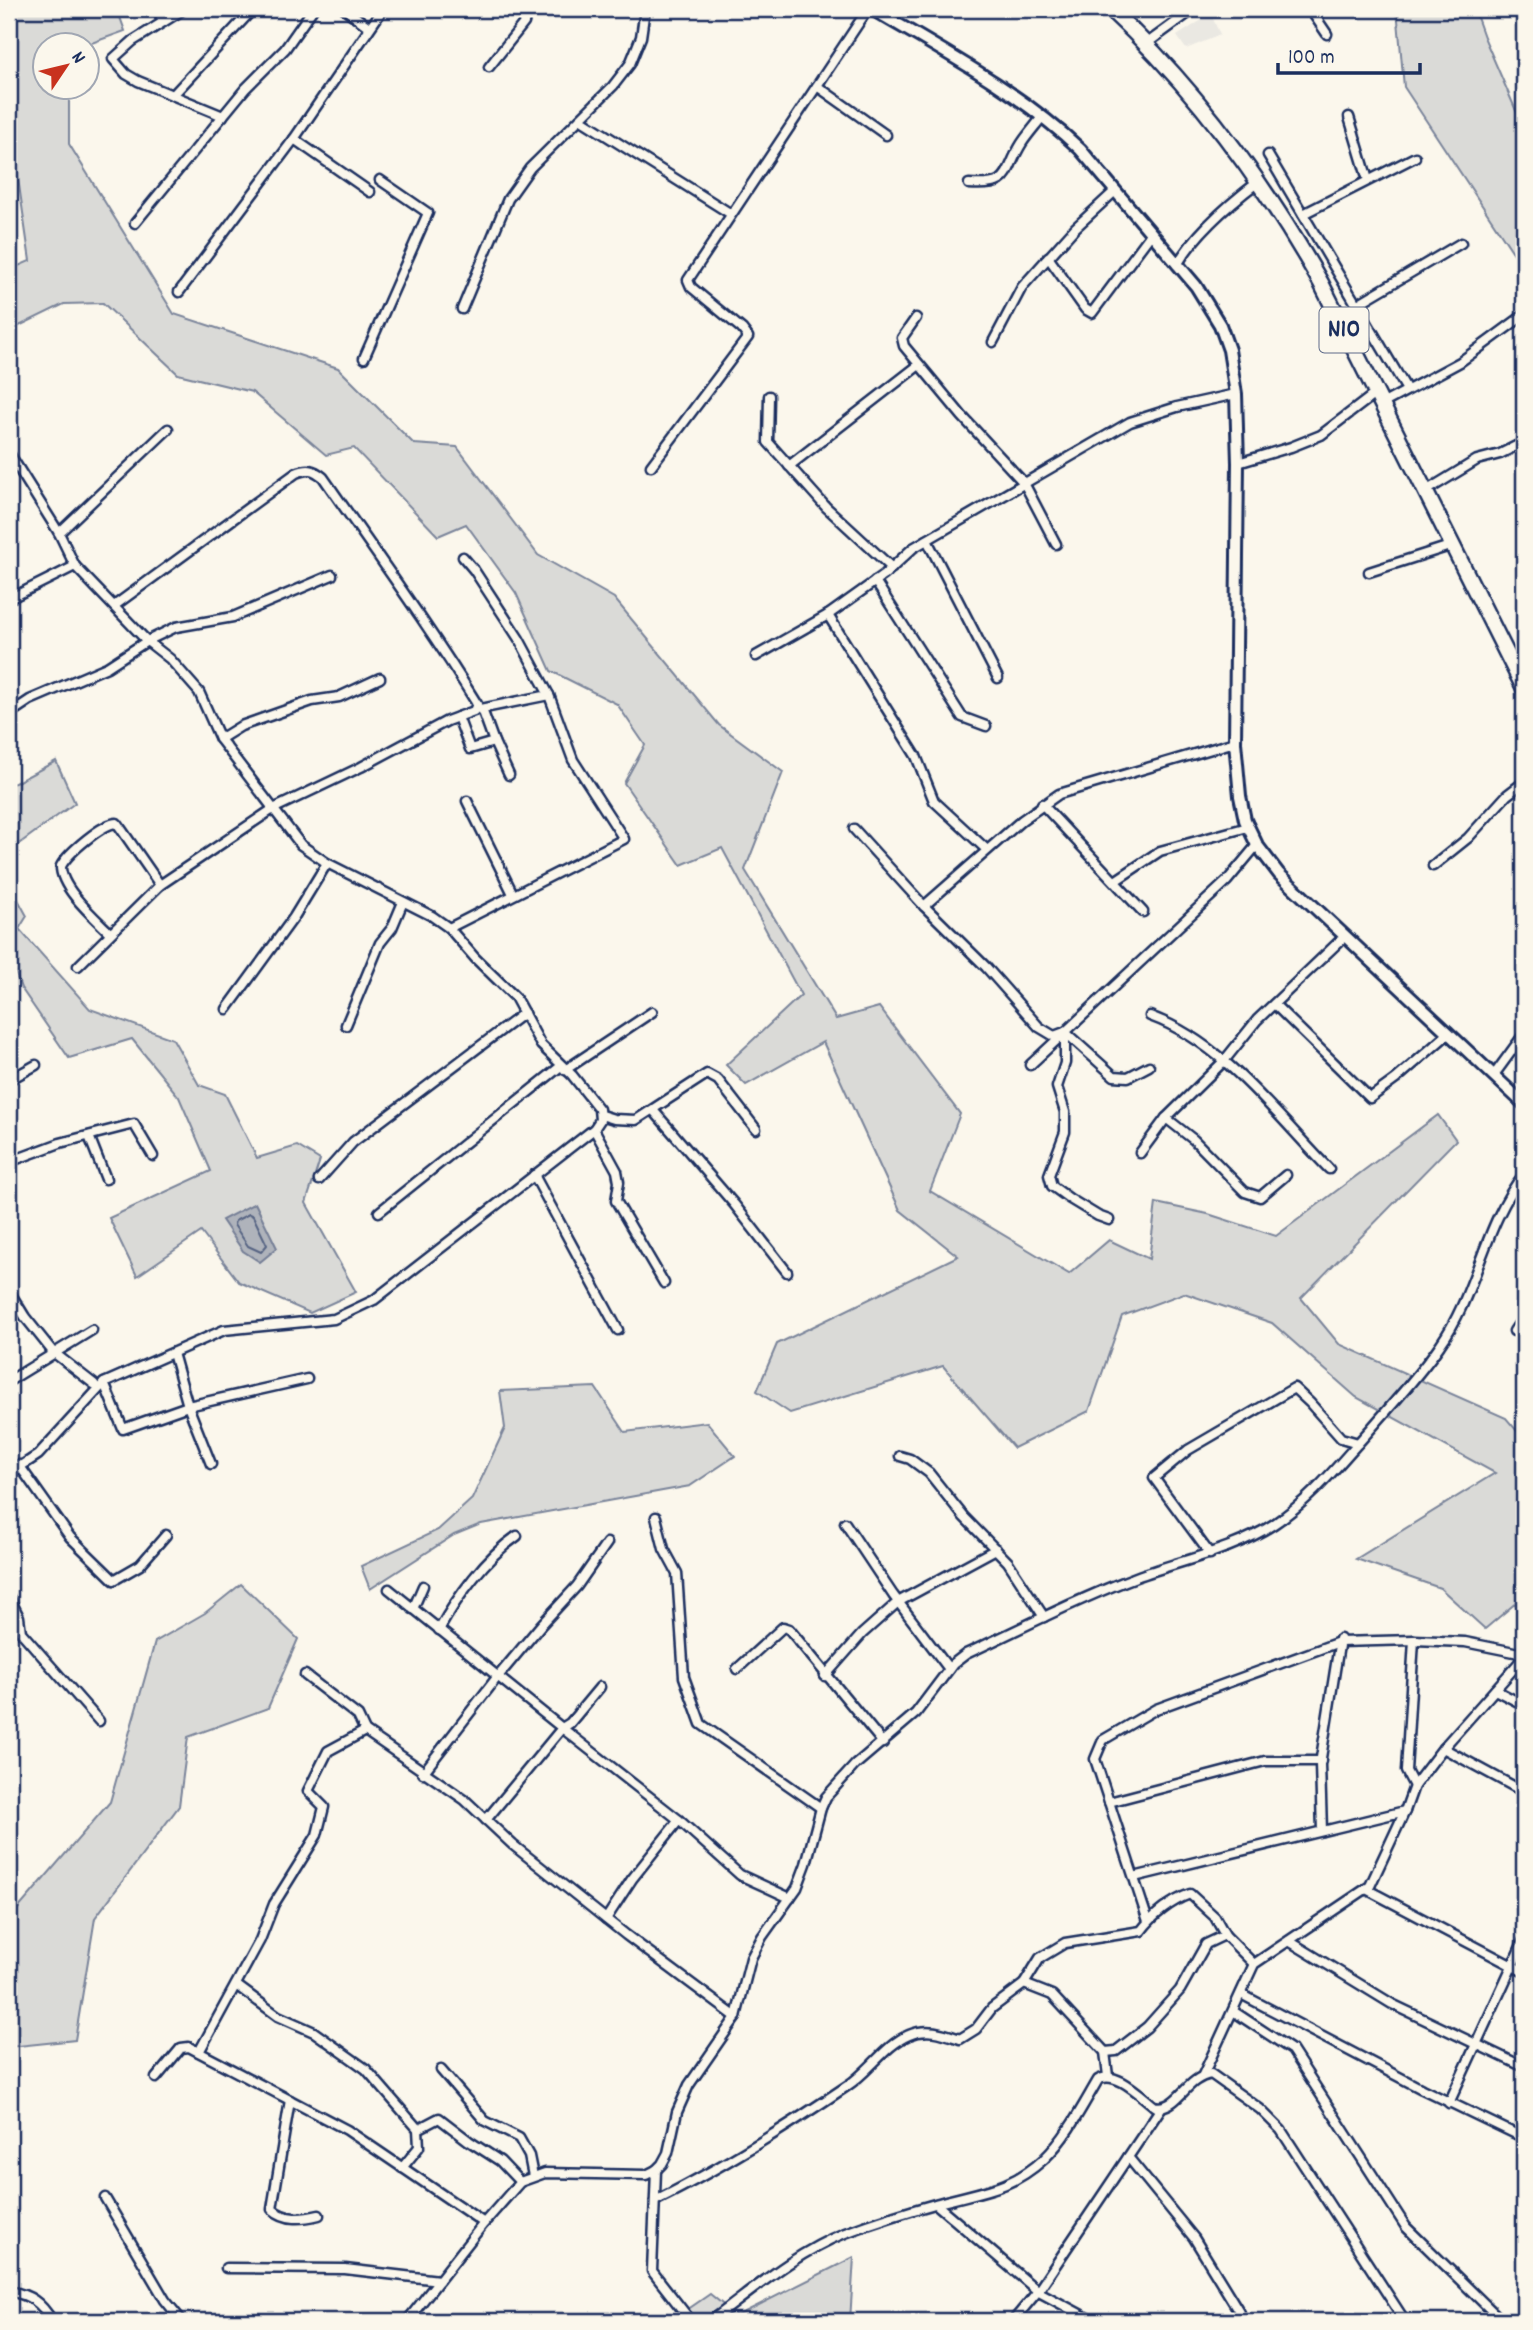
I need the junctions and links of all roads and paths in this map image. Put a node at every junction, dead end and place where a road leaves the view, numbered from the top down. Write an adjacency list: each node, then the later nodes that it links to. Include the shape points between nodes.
1 (158, 9): 13 (street)
2 (184, 9): 13 (street)
3 (253, 9): 19 (street)
4 (313, 9): 20 (street, via 285,49)
5 (345, 9): 14 (street)
6 (383, 9): 14 (street)
7 (522, 9): 17 (street, via 524,23)
8 (645, 9): 23 (street, via 641,37 630,64)
9 (870, 9): 18 (street); 21 (main road, via 976,71)
10 (1110, 9): 16 (highway, N10)
11 (1194, 9): 16 (street)
12 (1310, 9): 15 (street)
13 (163, 22): 19 (street, via 113,58 126,74)
14 (369, 27): 25 (street)
15 (1327, 34)
16 (1146, 44): 30 (highway, N10, via 1216,123)
17 (489, 67)
18 (817, 86): 24 (street); 34 (street)
19 (173, 95): 20 (street)
20 (223, 116): 36 (street)
21 (1042, 117): 31 (street, via 1000,182); 32 (main road, via 1080,149)
22 (1349, 117): 29 (street)
23 (580, 119): 34 (street); 43 (street, via 508,199)
24 (886, 135)
25 (294, 139): 33 (street); 41 (street)
26 (1268, 155): 35 (street)
27 (1415, 157): 29 (street)
28 (380, 180): 47 (street, via 429,213)
29 (1368, 180): 35 (street)
30 (1258, 182): 40 (street, via 1186,250); 52 (highway, N10, via 1321,283)
31 (969, 184)
32 (1115, 191): 37 (main road); 39 (street)
33 (370, 192)
34 (732, 214): 57 (street, via 688,280 748,337)
35 (1303, 214): 42 (street)
36 (135, 223)
37 (1151, 234): 39 (street, via 1092,313); 40 (main road)
38 (1461, 243): 42 (street)
39 (1048, 257): 46 (street, via 1022,287)
40 (1177, 265): 50 (main road, via 1220,325)
41 (179, 292)
42 (1356, 305): 49 (street)
43 (462, 309)
44 (1524, 315): 49 (street, via 1460,362)
45 (916, 318): 48 (street, via 901,342)
46 (993, 342)
47 (364, 358)
48 (919, 365): 58 (street); 59 (street)
49 (1407, 390): 52 (street)
50 (1236, 394): 56 (main road); 59 (street, via 1130,422)
51 (769, 396): 58 (street, via 768,442)
52 (1379, 398): 56 (street, via 1321,435); 60 (highway, N10)
53 (168, 429): 61 (street)
54 (1524, 442): 60 (street, via 1477,460)
55 (9, 453): 61 (street)
56 (1238, 463): 86 (main road)
57 (651, 466)
58 (789, 466): 67 (street)
59 (1024, 483): 62 (street); 63 (street)
60 (1426, 491): 64 (highway, N10)
61 (59, 533): 66 (street)
62 (927, 540): 67 (street); 77 (street)
63 (1056, 544)
64 (1452, 545): 68 (street); 78 (highway, N10)
65 (463, 557): 79 (street, via 519,639)
66 (75, 566): 71 (street); 72 (street)
67 (892, 568): 70 (street)
68 (1369, 572)
69 (332, 575): 74 (street, via 233,617 176,626)
70 (876, 581): 73 (street); 83 (street, via 962,717)
71 (9, 599)
72 (114, 606): 74 (street); 80 (street, via 296,473 315,470 456,670)
73 (828, 615): 75 (street); 95 (street, via 916,756 934,801)
74 (147, 641): 81 (street, via 107,667 30,700); 84 (street, via 199,692)
75 (756, 656)
76 (380, 678): 84 (street, via 339,697 253,721)
77 (998, 678)
78 (1524, 688)
79 (549, 695): 80 (street); 100 (street, via 573,760 624,839)
80 (478, 710): 82 (street); 85 (street)
81 (9, 714)
82 (458, 717): 85 (street, via 470,749); 91 (street)
83 (986, 726)
84 (220, 740): 91 (street)
85 (494, 741): 87 (street)
86 (1235, 742): 90 (street, via 1069,791); 92 (main road)
87 (509, 775)
88 (1524, 782): 97 (street)
89 (467, 801): 100 (street)
90 (1042, 804): 95 (street); 98 (street)
91 (273, 809): 96 (street, via 301,845); 99 (street)
92 (1248, 827): 94 (main road); 98 (street, via 1160,851)
93 (854, 829): 102 (street)
94 (1257, 845): 106 (main road, via 1279,874); 114 (street, via 1227,881)
95 (987, 850): 102 (street)
96 (327, 863): 101 (street); 109 (street)
97 (1433, 866)
98 (1115, 881): 103 (street)
99 (160, 885): 105 (street); 105 (street, via 117,823 107,825 69,854 61,866 64,880)
100 (513, 894): 104 (street)
101 (403, 902): 104 (street); 113 (street)
102 (924, 906): 114 (street, via 1039,1027 1054,1037)
103 (1143, 912)
104 (449, 928): 111 (street, via 508,988)
105 (110, 933): 107 (street)
106 (1345, 936): 108 (street); 115 (main road)
107 (78, 966)
108 (1274, 1004): 115 (street, via 1370,1098); 117 (street)
109 (227, 1009)
110 (652, 1012): 121 (street)
111 (523, 1013): 121 (street, via 541,1045); 139 (street, via 352,1142)
112 (1150, 1016): 117 (street, via 1198,1039)
113 (346, 1024)
114 (1065, 1032): 119 (street); 120 (street, via 1114,1076 1128,1077); 141 (street, via 1065,1063 1057,1087 1065,1112 1065,1132 1049,1175 1052,1186)
115 (1449, 1033): 122 (main road)
116 (1524, 1034): 122 (street)
117 (1223, 1061): 127 (street); 134 (street)
118 (36, 1065): 123 (street)
119 (1030, 1065)
120 (1149, 1066)
121 (563, 1068): 126 (street); 140 (street)
122 (1494, 1075): 124 (main road)
123 (9, 1080)
124 (1524, 1104)
125 (653, 1110): 126 (street, via 636,1120); 129 (street, via 707,1074 718,1080); 142 (street)
126 (601, 1115): 128 (street)
127 (1166, 1118): 131 (street); 137 (street, via 1245,1192 1260,1197)
128 (594, 1129): 136 (street); 143 (street, via 617,1171 616,1200)
129 (755, 1129)
130 (89, 1136): 132 (street, via 134,1124); 133 (street); 138 (street)
131 (1140, 1153)
132 (153, 1156)
133 (9, 1161)
134 (1329, 1169)
135 (1524, 1174): 156 (street, via 1502,1211 1442,1343)
136 (534, 1175): 147 (street); 150 (street, via 374,1300 334,1320 224,1330)
137 (1286, 1175)
138 (106, 1180)
139 (319, 1180)
140 (379, 1212)
141 (1109, 1220)
142 (787, 1272)
143 (664, 1283)
144 (9, 1291): 149 (street)
145 (1524, 1316): 148 (street)
146 (92, 1330): 149 (street)
147 (618, 1330)
148 (1514, 1331)
149 (53, 1352): 152 (street); 154 (street)
150 (173, 1353): 153 (street); 155 (street)
151 (307, 1379): 155 (street)
152 (9, 1381)
153 (104, 1383): 155 (street, via 123,1429); 159 (street, via 38,1455)
154 (94, 1384)
155 (188, 1406): 158 (street)
156 (1358, 1444): 167 (street, via 1311,1497 1272,1525); 167 (street, via 1341,1438 1294,1388 1188,1450 1154,1478)
157 (900, 1456): 166 (street, via 929,1473)
158 (211, 1464)
159 (19, 1466): 160 (street); 163 (street, via 70,1537 114,1580 140,1565)
160 (9, 1474)
161 (656, 1517): 196 (street, via 664,1549 677,1573 684,1677 701,1724)
162 (845, 1523): 171 (street)
163 (166, 1535)
164 (517, 1536): 174 (street, via 502,1546 453,1605)
165 (607, 1543): 182 (street, via 577,1586)
166 (996, 1549): 171 (street); 173 (street)
167 (1210, 1554): 173 (street, via 1136,1577)
168 (423, 1586): 172 (street)
169 (389, 1589): 172 (street)
170 (9, 1597): 186 (street, via 22,1632)
171 (898, 1602): 179 (street); 181 (street)
172 (413, 1609): 174 (street)
173 (1044, 1617): 179 (street, via 966,1654)
174 (439, 1630): 182 (street)
175 (1339, 1640): 176 (street); 191 (street); 195 (street, via 1156,1709 1103,1740 1095,1759)
176 (1414, 1640): 177 (street, via 1465,1642); 193 (street, via 1406,1771)
177 (1524, 1655): 184 (street)
178 (737, 1669): 181 (street, via 783,1627)
179 (949, 1670): 189 (street, via 916,1713)
180 (305, 1675): 188 (street, via 358,1716)
181 (825, 1676): 189 (street)
182 (497, 1677): 187 (street); 192 (street)
183 (600, 1687): 187 (street)
184 (1495, 1690): 185 (street); 190 (street)
185 (1524, 1705)
186 (99, 1721)
187 (562, 1728): 198 (street); 199 (street)
188 (365, 1731): 192 (street); 213 (street, via 328,1751 308,1791 324,1807 317,1835 274,1904)
189 (883, 1743): 196 (street, via 838,1782)
190 (1443, 1748): 193 (street); 194 (street)
191 (1321, 1761): 195 (street, via 1265,1761); 200 (street)
192 (424, 1773): 198 (street)
193 (1414, 1786): 197 (street)
194 (1524, 1792)
195 (1109, 1802): 201 (street)
196 (821, 1808): 203 (street, via 806,1864)
197 (1405, 1811): 200 (street); 202 (street)
198 (486, 1820): 204 (street)
199 (679, 1820): 203 (street, via 740,1875); 204 (street)
200 (1322, 1831): 201 (street)
201 (1134, 1877): 205 (street)
202 (1366, 1889): 208 (street); 210 (street)
203 (790, 1898): 216 (street, via 751,1958)
204 (606, 1919): 216 (street)
205 (1148, 1921): 206 (street, via 1190,1894 1215,1917); 212 (street, via 1141,1931 1065,1943 1040,1958)
206 (1225, 1936): 209 (street); 219 (street, via 1206,1944 1180,1990 1147,2027 1116,2051)
207 (1524, 1940): 210 (street)
208 (1289, 1941): 209 (street); 217 (street, via 1392,2004)
209 (1254, 1964): 214 (street)
210 (1511, 1966): 211 (street); 217 (street)
211 (1524, 1972)
212 (1024, 1984): 219 (street, via 1052,1995); 236 (street, via 960,2039 932,2030 909,2035 850,2085 703,2178)
213 (236, 1985): 218 (street); 228 (street, via 366,2069)
214 (1241, 1994): 215 (street); 226 (street)
215 (1233, 2011): 222 (street); 253 (street, via 1292,2050 1406,2227)
216 (736, 2017): 232 (street, via 689,2085 668,2153)
217 (1475, 2043): 220 (street); 226 (street)
218 (199, 2052): 224 (street, via 181,2048); 225 (street)
219 (1105, 2052): 223 (street)
220 (1524, 2067)
221 (441, 2070): 233 (street, via 485,2121 519,2138)
222 (1203, 2075): 227 (street); 252 (street, via 1219,2078 1281,2130)
223 (1108, 2076): 227 (street); 237 (street, via 1098,2080 1064,2136 1017,2179 995,2190)
224 (156, 2078)
225 (290, 2099): 231 (street, via 347,2130); 238 (street, via 272,2209 296,2219)
226 (1449, 2102): 229 (street)
227 (1161, 2108): 230 (street)
228 (418, 2129): 231 (street, via 419,2147); 234 (street, via 439,2118 500,2161)
229 (1524, 2138)
230 (1128, 2157): 243 (street); 251 (street, via 1194,2238)
231 (402, 2168): 239 (street)
232 (656, 2170): 233 (street, via 646,2175); 236 (street)
233 (533, 2176): 234 (street)
234 (520, 2182): 239 (street)
235 (105, 2198): 245 (street)
236 (655, 2201): 247 (street, via 652,2272)
237 (936, 2204): 243 (street); 248 (street, via 816,2246)
238 (319, 2215)
239 (484, 2223): 241 (street)
240 (226, 2268): 241 (street, via 345,2269)
241 (439, 2280): 246 (street)
242 (9, 2291): 244 (street, via 35,2299)
243 (1038, 2291): 249 (street); 250 (street)
244 (51, 2321)
245 (182, 2321)
246 (407, 2321)
247 (691, 2321)
248 (711, 2321)
249 (1013, 2321)
250 (1093, 2321)
251 (1242, 2321)
252 (1405, 2321)
253 (1502, 2321)

